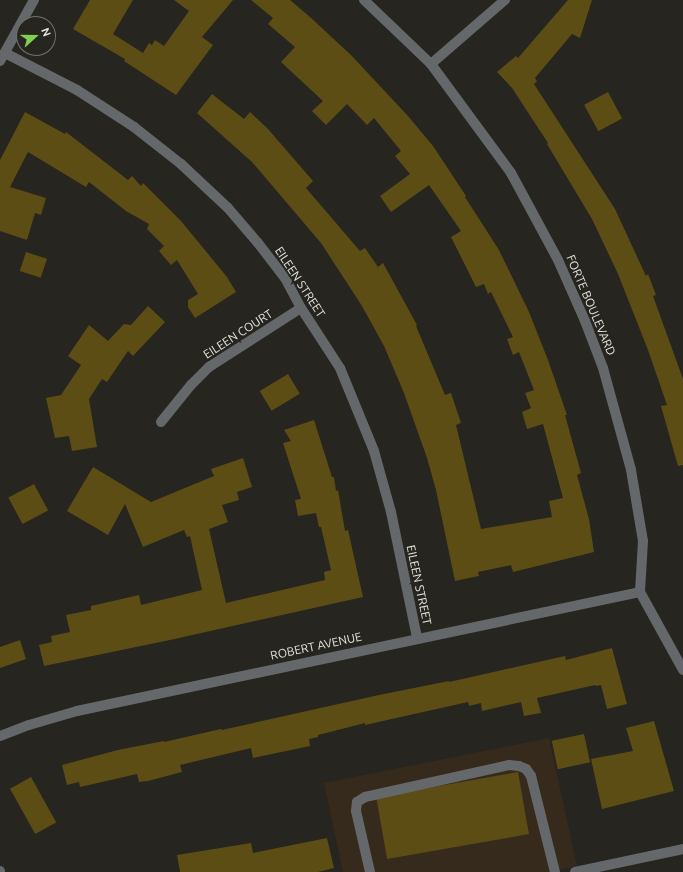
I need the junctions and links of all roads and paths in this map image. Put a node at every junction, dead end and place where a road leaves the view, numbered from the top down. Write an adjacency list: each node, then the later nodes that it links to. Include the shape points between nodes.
1 (34, 0): 4 (street)
2 (364, 0): 5 (street, FORTE BOULEVARD)
3 (505, 0): 5 (street)
4 (2, 57): 6 (street, EILEEN STREET, via 78,90 134,127 181,164 228,208 258,243 286,278)
5 (431, 64): 8 (street, FORTE BOULEVARD, via 510,173 558,260 585,321 603,368 632,470 643,541)
6 (301, 308): 7 (street, EILEEN COURT, via 210,367 191,385); 9 (street, EILEEN STREET, via 340,368 374,451 391,512)
7 (161, 422)
8 (640, 592): 9 (street, ROBERT AVENUE); 10 (street)
9 (417, 638): 11 (street, ROBERT AVENUE, via 77,711)
10 (683, 670)
11 (0, 736)
12 (683, 849): 15 (street)
13 (370, 872): 14 (street, via 356,802 365,797 509,765 526,769 531,776)
14 (555, 872)
15 (575, 872)

